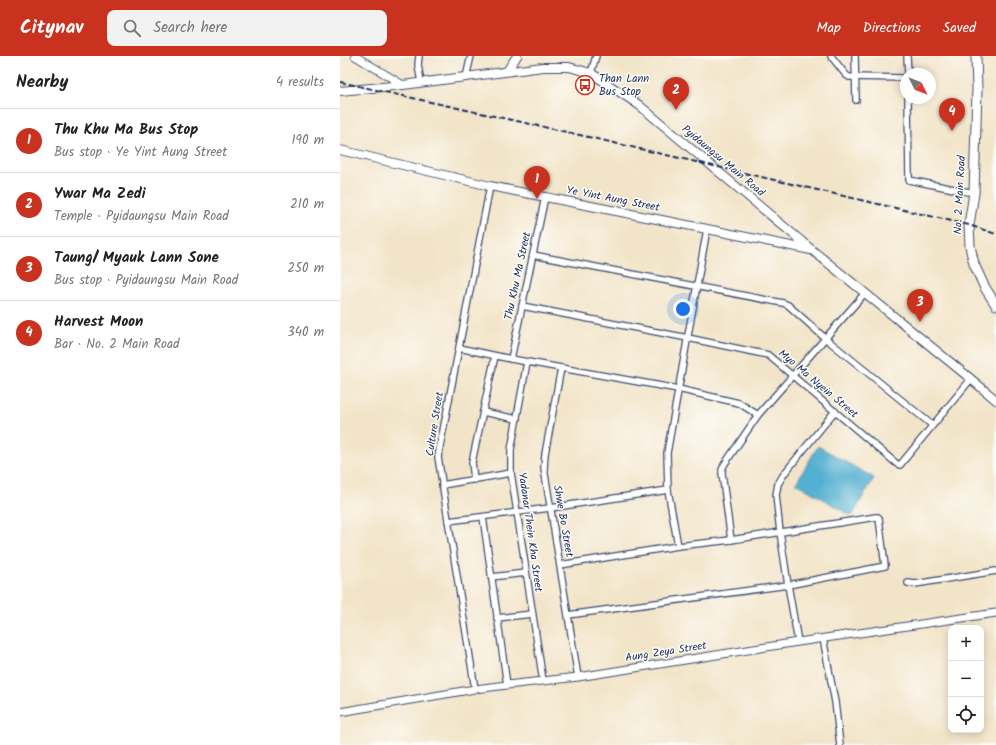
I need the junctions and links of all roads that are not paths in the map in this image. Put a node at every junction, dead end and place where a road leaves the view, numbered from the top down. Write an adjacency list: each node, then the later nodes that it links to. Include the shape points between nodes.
1 (355, 56): 17 (street)
2 (419, 56): 16 (street)
3 (471, 56): 13 (street)
4 (517, 56): 11 (main road)
5 (596, 56): 12 (street)
6 (831, 56): 14 (street, via 846,75)
7 (856, 56): 14 (street)
8 (907, 56): 10 (street)
9 (976, 56): 23 (main road, No. 2 Main Road)
10 (908, 68)
11 (507, 71): 12 (main road, Pyidaungsu Main Road, via 569,67); 13 (main road, Pyidaungsu Main Road)
12 (591, 73): 26 (main road, Pyidaungsu Main Road, via 639,105)
13 (466, 77): 16 (main road, Pyidaungsu Main Road)
14 (856, 77): 15 (street); 19 (street)
15 (900, 78)
16 (421, 82): 17 (main road, Pyidaungsu Main Road)
17 (403, 85): 18 (main road, Pyidaungsu Main Road)
18 (340, 91)
19 (856, 100)
20 (908, 104): 23 (street, via 909,180)
21 (340, 150): 22 (main road, Ye Yint Aung Street)
22 (490, 186): 24 (main road, Ye Yint Aung Street); 34 (street, Culture Street)
23 (974, 193): 30 (main road, No. 2 Main Road, via 969,225 970,246 974,264)
24 (545, 197): 25 (main road, Ye Yint Aung Street); 27 (street, Thu Khu Ma Street)
25 (707, 229): 26 (main road, Ye Yint Aung Street); 28 (street)
26 (812, 250): 29 (main road, Pyidaungsu Main Road)
27 (533, 255): 28 (street); 31 (street, Thu Khu Ma Street)
28 (697, 287): 32 (street); 33 (street, via 783,303)
29 (865, 293): 33 (street); 40 (main road, Pyidaungsu Main Road)
30 (996, 305)
31 (522, 306): 32 (street, Myo Ma Nyein Street); 36 (street, Thu Khu Ma Street)
32 (688, 338): 39 (street, Myo Ma Nyein Street, via 768,355); 41 (street)
33 (825, 338): 39 (street); 47 (street)
34 (459, 348): 35 (street); 50 (street, Culture Street, via 438,457)
35 (495, 356): 36 (street); 44 (street)
36 (511, 359): 37 (street)
37 (527, 362): 38 (street); 46 (street, Yadanar Thein Kha Street)
38 (561, 368): 41 (street); 52 (street, Shwe Bo Street, via 544,461)
39 (792, 376): 43 (street, Myo Ma Nyein Street); 45 (street)
40 (971, 378): 42 (main road, Pyidaungsu Main Road); 47 (street)
41 (678, 390): 45 (street, via 739,403); 51 (street, via 667,453)
42 (996, 400)
43 (835, 411): 47 (street, Myo Ma Nyein Street, via 900,465); 56 (street, via 778,484 776,495)
44 (483, 412): 46 (street); 49 (street, via 472,462)
45 (758, 415): 57 (street, via 722,470)
46 (517, 419): 48 (street, Yadanar Thein Kha Street, via 511,450)
47 (932, 425)
48 (511, 474): 49 (street); 53 (street, Yadanar Thein Kha Street)
49 (474, 480): 50 (street)
50 (442, 485): 55 (street, Culture Street)
51 (668, 490): 52 (street); 58 (street)
52 (550, 508): 53 (street); 59 (street, Shwe Bo Street)
53 (516, 512): 54 (street); 61 (street, Yadanar Thein Kha Street)
54 (483, 517): 55 (street); 62 (street)
55 (448, 521): 74 (street, Culture Street)
56 (780, 532): 57 (street); 64 (street); 64 (street, via 879,518 885,566)
57 (731, 540): 58 (street)
58 (678, 546): 59 (street)
59 (560, 565): 67 (street, Shwe Bo Street)
60 (996, 570): 63 (street, via 915,584)
61 (526, 573): 62 (street); 66 (street, Yadanar Thein Kha Street)
62 (492, 577): 68 (street)
63 (908, 583)
64 (788, 585): 67 (street); 70 (street)
65 (996, 613): 69 (street, Aung Zeya Street)
66 (532, 614): 68 (street); 72 (street, Yadanar Thein Kha Street)
67 (568, 615): 71 (street, Shwe Bo Street)
68 (497, 618): 73 (street)
69 (823, 638): 70 (street, Aung Zeya Street); 76 (street)
70 (798, 642): 71 (street, Aung Zeya Street)
71 (578, 677): 72 (street, Aung Zeya Street)
72 (543, 681): 73 (street, Aung Zeya Street)
73 (507, 685): 74 (street, Aung Zeya Street)
74 (475, 689): 75 (street, Aung Zeya Street)
75 (340, 712)
76 (840, 745)

